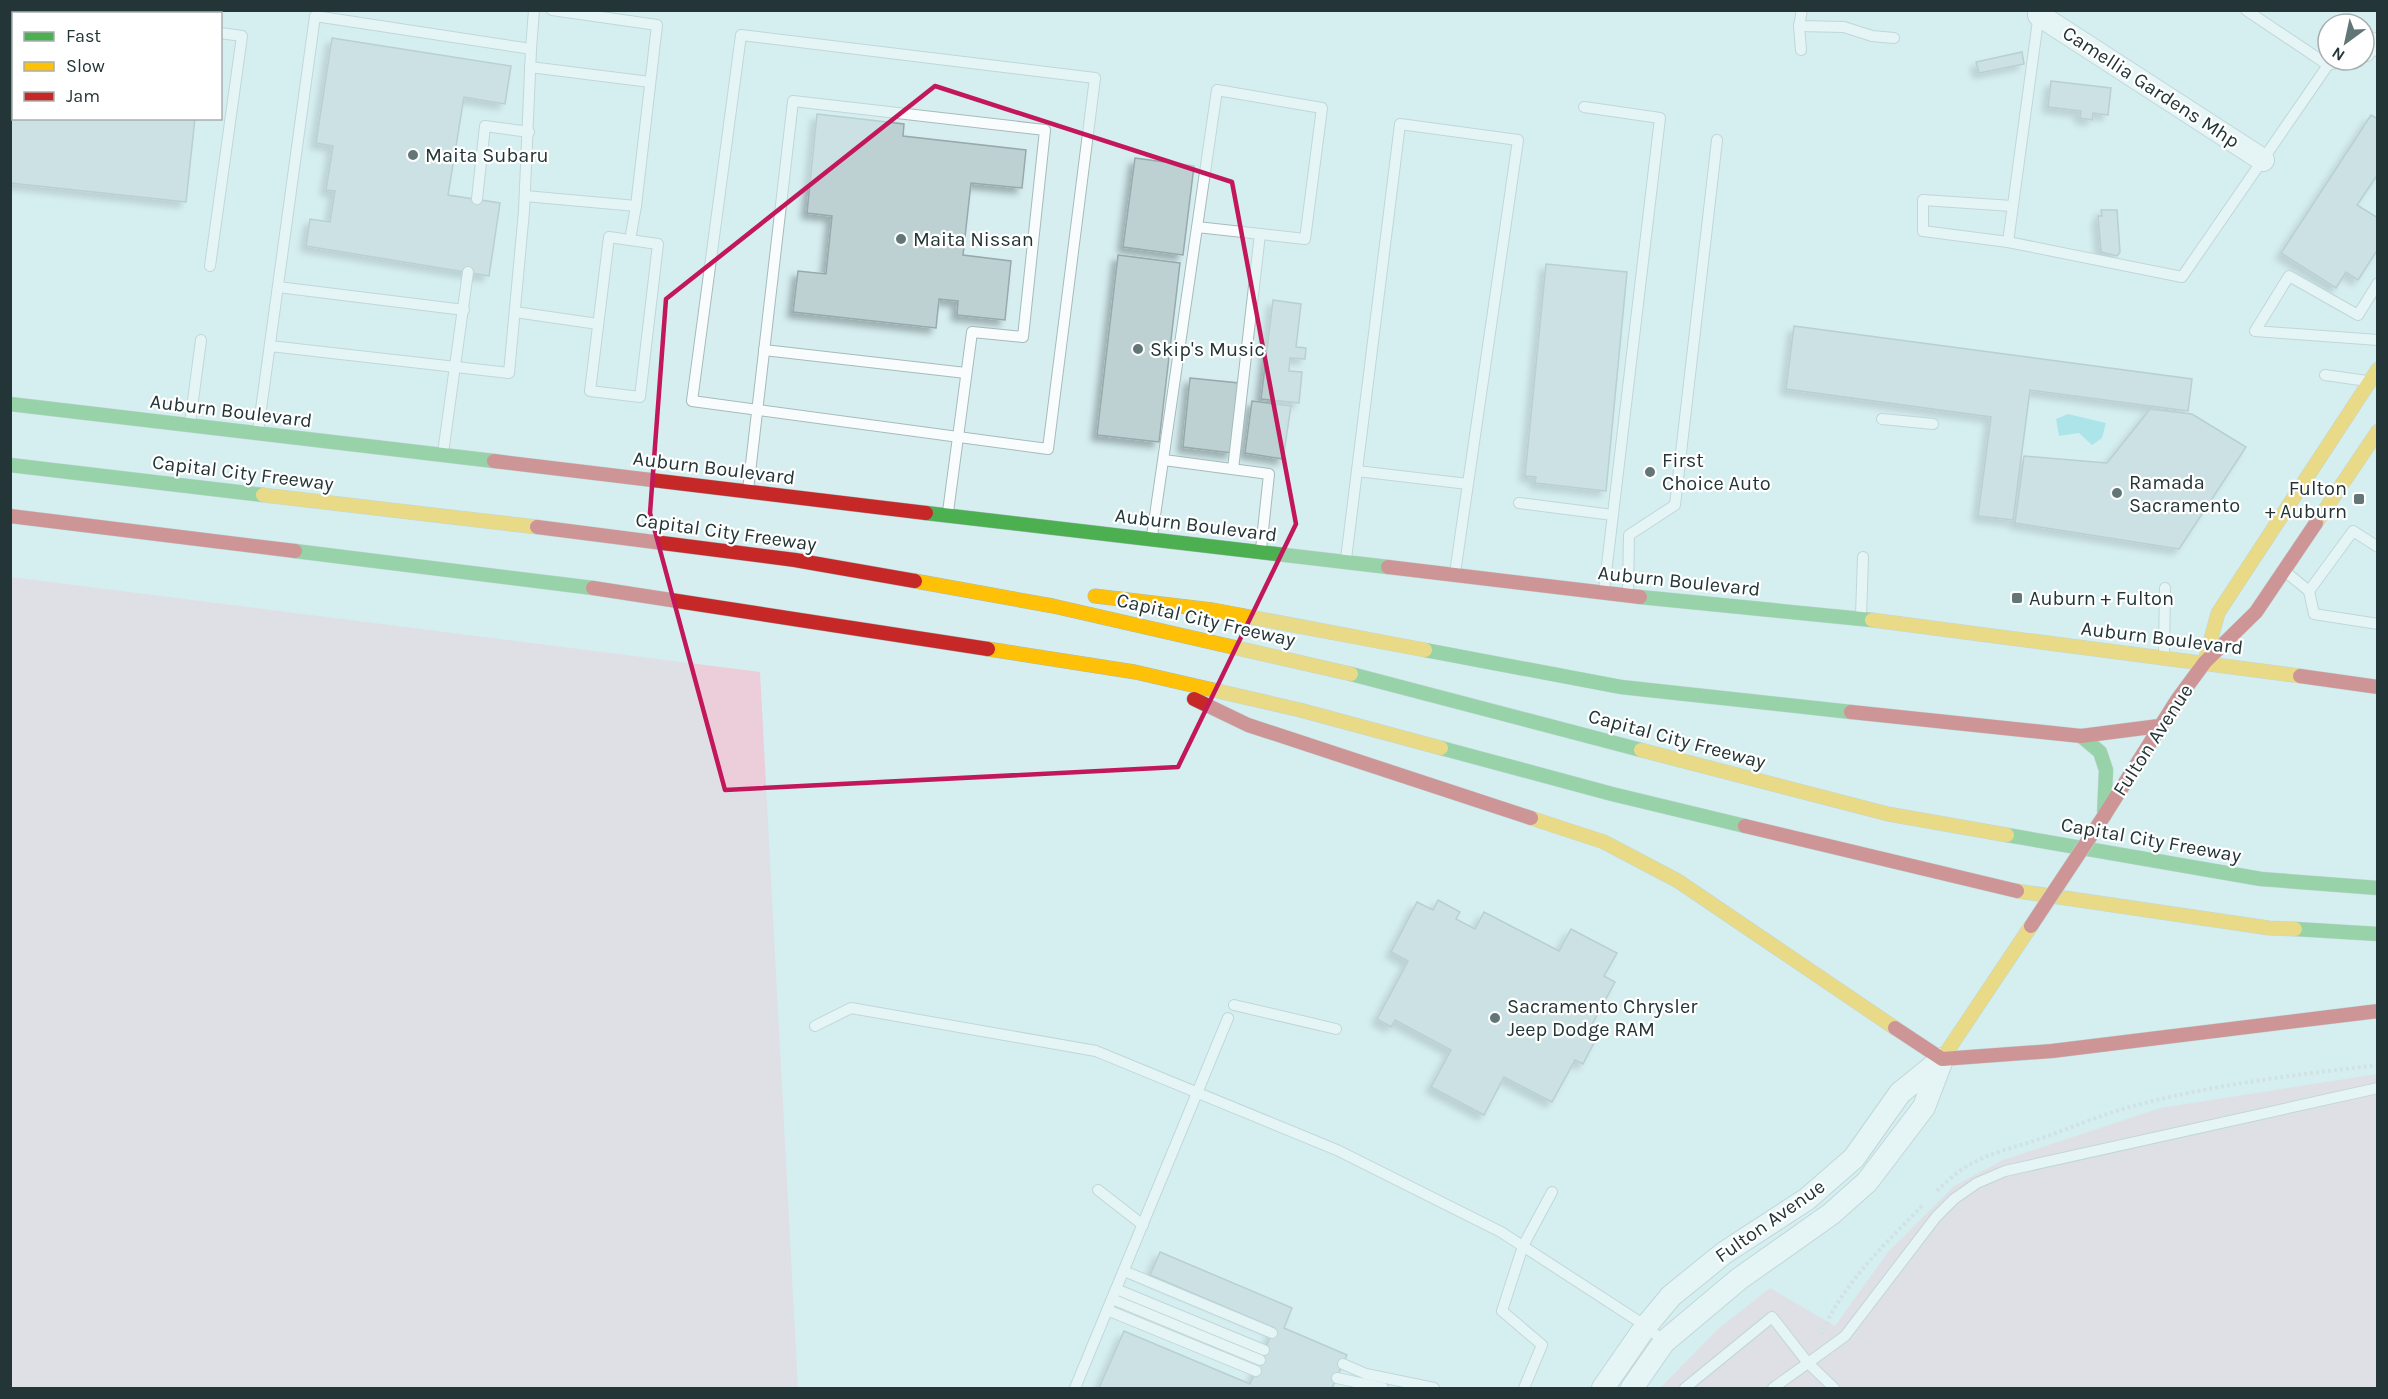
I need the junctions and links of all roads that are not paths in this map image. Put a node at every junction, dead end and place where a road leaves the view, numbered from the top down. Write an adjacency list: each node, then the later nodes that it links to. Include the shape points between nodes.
1 (534, 10): 10 (lane)
2 (552, 10): 15 (lane, via 657,25)
3 (1802, 10): 7 (lane)
4 (2247, 10): 12 (lane)
5 (315, 13): 10 (lane); 31 (lane)
6 (2039, 13): 19 (street, Camellia Gardens Mhp); 23 (lane, Camellia Gardens Mhp)
7 (1799, 26): 9 (lane, via 1844,27); 11 (lane)
8 (222, 33): 28 (lane, via 242,36)
9 (1894, 38)
10 (531, 49): 13 (lane)
11 (1801, 50)
12 (2316, 57)
13 (530, 67): 15 (lane); 17 (lane)
14 (2323, 72): 19 (lane)
15 (650, 82): 22 (lane)
16 (1584, 107): 60 (lane, via 1660,118)
17 (529, 132): 20 (lane); 21 (lane, via 484,126)
18 (1717, 140): 76 (lane, via 1675,505 1629,535)
19 (2263, 160): 27 (lane, via 2182,277)
20 (525, 196): 22 (lane); 33 (lane)
21 (477, 199)
22 (636, 206): 26 (lane)
23 (2012, 206): 27 (lane, Camellia Gardens Mhp); 27 (lane, via 1923,200 1923,231)
24 (1197, 227): 25 (lane); 25 (lane, via 1217,90 1322,108 1305,239); 53 (lane)
25 (1260, 234): 55 (lane)
26 (630, 240): 34 (lane, via 609,237); 34 (lane, via 658,244 640,398 590,391)
27 (2008, 242)
28 (210, 266)
29 (468, 272): 32 (lane)
30 (2378, 283): 36 (lane, via 2358,315 2289,276 2255,331)
31 (278, 287): 32 (lane); 37 (lane)
32 (464, 310): 39 (lane)
33 (515, 312): 34 (lane); 39 (lane, via 509,373)
34 (598, 324)
35 (201, 340): 47 (lane)
36 (2378, 340)
37 (270, 346): 39 (lane); 49 (lane)
38 (764, 350): 40 (lane); 40 (lane, via 793,101 1045,130 1023,337 972,332); 44 (lane)
39 (457, 367): 52 (lane)
40 (966, 373): 50 (lane)
41 (2325, 375): 42 (lane)
42 (2374, 375): 80 (main road, Fulton Avenue, via 2218,613)
43 (10, 404): 47 (main road, Auburn Boulevard)
44 (758, 409): 50 (lane); 50 (lane, via 692,401 741,35 1095,78 1048,449); 58 (lane)
45 (1882, 419): 46 (lane)
46 (1932, 424)
47 (190, 426): 49 (main road, Auburn Boulevard)
48 (2378, 431): 51 (main road, Fulton Avenue)
49 (258, 434): 52 (main road, Auburn Boulevard)
50 (958, 436): 62 (lane)
51 (2373, 449): 69 (main road, Fulton Avenue)
52 (443, 456): 58 (main road, Auburn Boulevard)
53 (1164, 460): 55 (lane); 63 (lane)
54 (10, 465): 67 (main road, Capital City Freeway)
55 (1233, 469): 65 (lane, via 1269,474)
56 (1358, 471): 57 (lane); 57 (lane, via 1400,124 1518,140); 68 (lane)
57 (1468, 484): 70 (lane)
58 (748, 492): 62 (main road, Auburn Boulevard)
59 (1519, 503): 60 (lane)
60 (1613, 515): 74 (lane)
61 (10, 516): 81 (main road, via 562,583)
62 (947, 516): 63 (main road, Auburn Boulevard)
63 (1152, 540): 65 (main road, Auburn Boulevard)
64 (2378, 546): 73 (lane, via 2353,531)
65 (1261, 553): 68 (main road, Auburn Boulevard)
66 (1863, 557): 77 (lane)
67 (795, 560): 72 (main road); 86 (main road, Capital City Freeway, via 1053,606 1308,663 1888,814 2260,879)
68 (1346, 562): 70 (main road, Auburn Boulevard)
69 (2284, 571): 73 (lane); 80 (main road, Fulton Avenue, via 2256,612)
70 (1455, 575): 74 (main road, Auburn Boulevard)
71 (2165, 588): 79 (lane)
72 (1050, 591)
73 (2309, 591): 78 (lane, via 2314,614)
74 (1604, 593): 76 (main road, Auburn Boulevard)
75 (1085, 595): 84 (main road, via 1213,610 1621,687)
76 (1628, 596): 77 (main road, Auburn Boulevard)
77 (1861, 619): 79 (main road, Auburn Boulevard)
78 (2378, 624)
79 (2164, 657): 80 (main road, Auburn Boulevard)
80 (2205, 662): 82 (main road, Auburn Boulevard); 83 (main road, Fulton Avenue)
81 (1135, 672): 87 (main road, via 1300,710 1612,794 2016,891 2269,928); 93 (main road, via 1248,725 1604,842 1678,881)
82 (2378, 687)
83 (2159, 726): 84 (main road); 85 (main road, Fulton Avenue)
84 (2081, 736): 85 (main road, via 2100,752 2106,770)
85 (2104, 816): 93 (main road, Fulton Avenue, bridge)
86 (2378, 888)
87 (2378, 934)
88 (1234, 1005): 92 (lane)
89 (2378, 1011): 93 (main road, via 2052,1052)
90 (1228, 1018): 95 (lane)
91 (814, 1026): 95 (lane, via 851,1008 1096,1051)
92 (1336, 1029)
93 (1942, 1059): 103 (street, Fulton Avenue, via 1900,1093 1854,1158 1807,1199 1724,1253 1671,1296); 105 (street, Fulton Avenue, via 1924,1107 1867,1182 1831,1214 1739,1279)
94 (2378, 1088): 106 (lane, via 2006,1171 1977,1183 1936,1217 1845,1336)
95 (1197, 1093): 98 (lane); 99 (lane, via 1337,1150)
96 (1098, 1190): 98 (lane)
97 (1552, 1192): 99 (lane)
98 (1143, 1226): 100 (lane)
99 (1523, 1246): 103 (lane); 112 (lane, via 1502,1311 1542,1345)
100 (1124, 1270): 101 (lane); 104 (lane)
101 (1114, 1294): 102 (lane); 102 (lane, via 1260,1360)
102 (1107, 1311): 109 (lane)
103 (1646, 1326): 105 (lane); 113 (street, Fulton Avenue)
104 (1272, 1333)
105 (1664, 1342): 114 (street, Fulton Avenue)
106 (1808, 1363): 115 (lane, via 1772,1317); 116 (lane); 117 (lane)
107 (1343, 1364): 111 (lane, via 1366,1374)
108 (1337, 1378): 110 (lane)
109 (1075, 1389)
110 (1383, 1389)
111 (1434, 1389)
112 (1524, 1389)
113 (1603, 1389)
114 (1632, 1389)
115 (1685, 1389)
116 (1773, 1389)
117 (1834, 1389)

